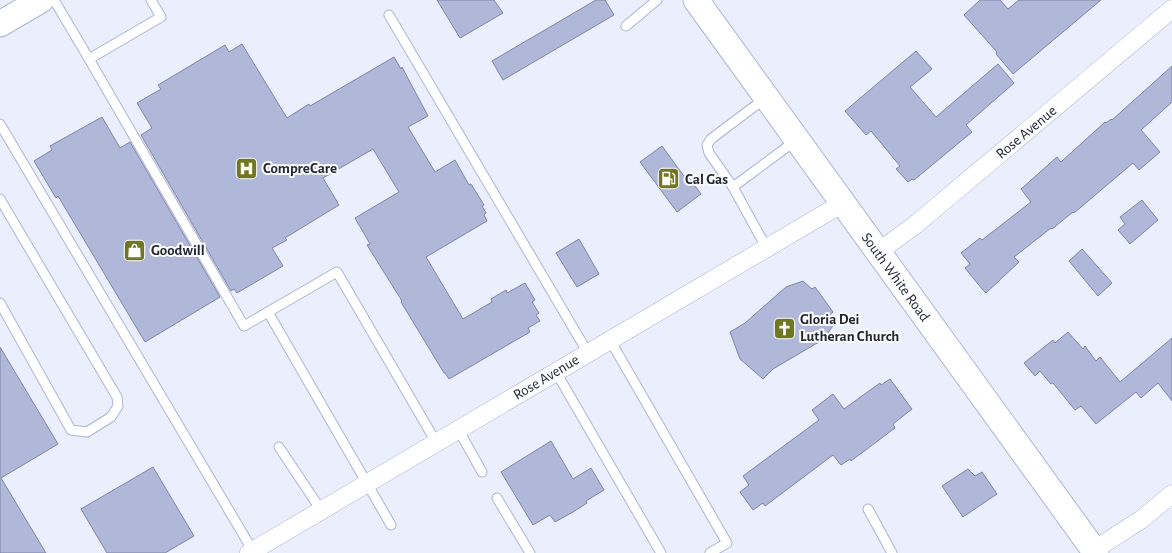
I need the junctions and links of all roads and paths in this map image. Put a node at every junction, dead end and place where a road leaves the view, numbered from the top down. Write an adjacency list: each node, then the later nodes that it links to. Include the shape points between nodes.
1 (41, 0): 9 (main road)
2 (54, 0): 11 (lane)
3 (151, 0): 11 (lane, via 161,18)
4 (657, 0): 10 (lane)
5 (696, 0): 12 (main road, South White Road)
6 (1164, 0): 7 (street)
7 (1172, 9): 19 (street, Rose Avenue, via 915,225)
8 (389, 15): 23 (lane)
9 (0, 24)
10 (626, 26)
11 (89, 59): 21 (lane, via 244,326)
12 (766, 97): 14 (main road, South White Road); 15 (lane, via 711,139 708,146 709,153)
13 (0, 124): 35 (lane)
14 (797, 140): 15 (lane); 17 (main road, South White Road)
15 (732, 187): 18 (lane)
16 (0, 199): 20 (lane, via 117,397 118,406 112,417 87,432 71,430)
17 (843, 203): 18 (street, Rose Avenue); 19 (main road, South White Road)
18 (766, 247): 22 (street, Rose Avenue)
19 (878, 252): 36 (main road, South White Road)
20 (0, 303)
21 (268, 312): 26 (lane, via 337,272); 29 (lane)
22 (610, 340): 23 (street, Rose Avenue); 39 (lane, via 727,543)
23 (588, 353): 24 (street, Rose Avenue)
24 (556, 372): 25 (street, Rose Avenue); 38 (lane)
25 (458, 430): 26 (street, Rose Avenue); 28 (lane)
26 (436, 442): 29 (street, Rose Avenue)
27 (279, 447): 33 (lane)
28 (482, 472)
29 (368, 482): 33 (street, Rose Avenue); 34 (lane)
30 (1172, 494): 36 (street)
31 (497, 498): 37 (lane)
32 (868, 509): 40 (lane)
33 (321, 510): 35 (street, Rose Avenue)
34 (392, 525)
35 (251, 552)
36 (1094, 552)
37 (530, 553)
38 (661, 553)
39 (710, 553)
40 (892, 553)

